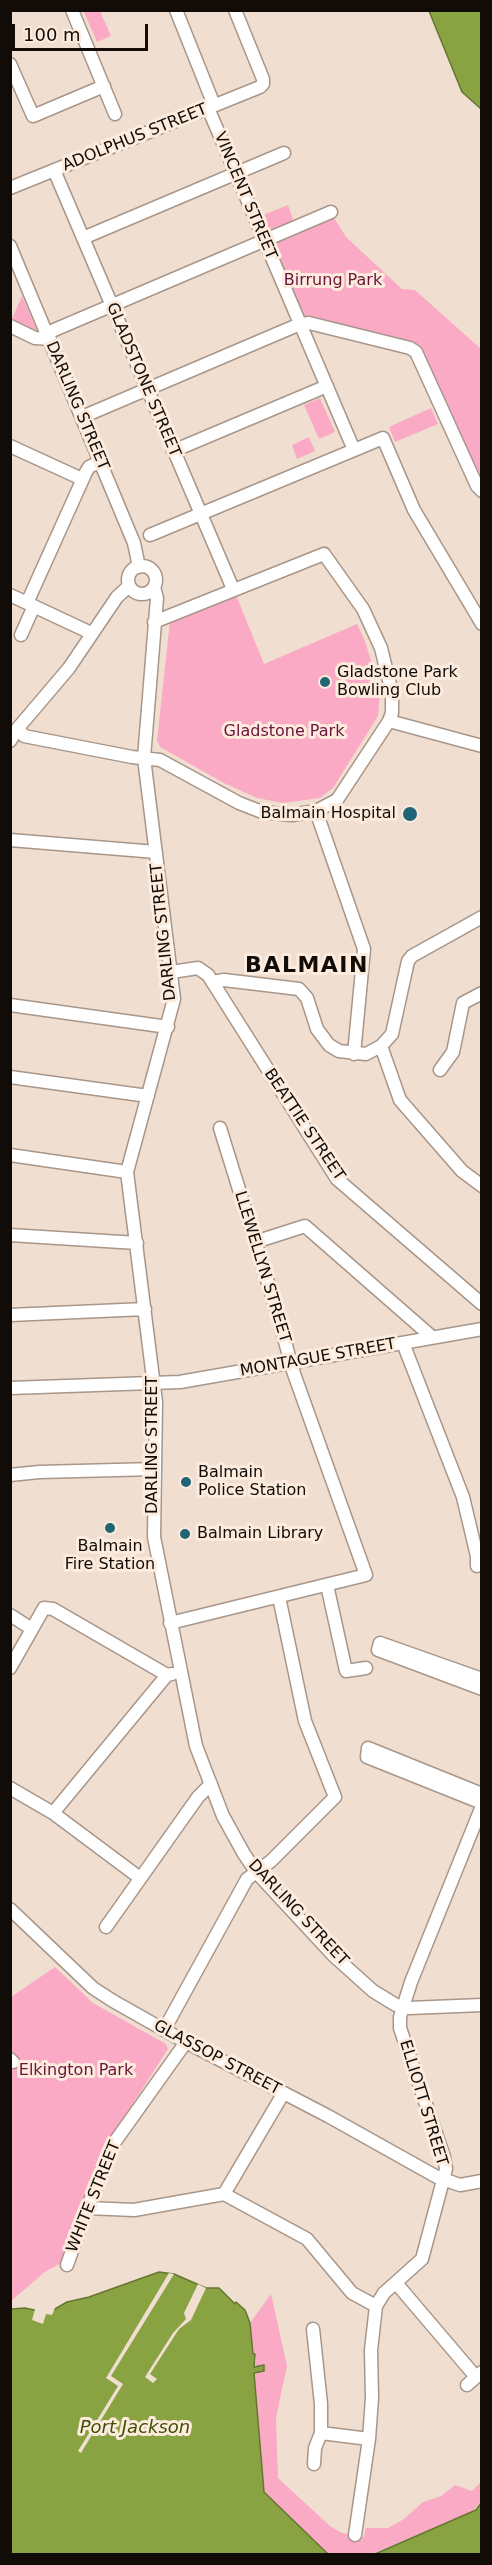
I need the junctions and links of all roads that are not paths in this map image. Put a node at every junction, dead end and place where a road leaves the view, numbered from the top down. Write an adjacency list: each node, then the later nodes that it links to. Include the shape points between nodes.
1 (72, 10): 5 (street)
2 (176, 10): 6 (street, VINCENT STREET)
3 (235, 10): 6 (street, ADOLPHUS STREET, via 263,84)
4 (10, 64): 5 (street, via 33,116)
5 (104, 86): 7 (street)
6 (211, 107): 9 (street, ADOLPHUS STREET); 10 (street, VINCENT STREET)
7 (116, 114)
8 (284, 153): 10 (street)
9 (54, 171): 11 (street, ADOLPHUS STREET); 13 (street, GLADSTONE STREET)
10 (236, 173): 13 (street); 14 (street, VINCENT STREET)
11 (10, 188)
12 (331, 212): 14 (street)
13 (83, 238): 16 (street, GLADSTONE STREET)
14 (264, 241): 16 (street); 17 (street, VINCENT STREET)
15 (10, 246): 19 (street, DARLING STREET)
16 (111, 305): 19 (street); 21 (street, GLADSTONE STREET)
17 (300, 324): 20 (street, VINCENT STREET); 21 (street); 28 (street, via 309,323 416,352)
18 (10, 326): 19 (street, via 35,338)
19 (48, 336): 22 (street, DARLING STREET)
20 (327, 386): 24 (street, VINCENT STREET); 25 (street)
21 (147, 389): 22 (street); 25 (street, GLADSTONE STREET)
22 (82, 417): 26 (street, DARLING STREET)
23 (10, 446): 27 (street)
24 (354, 450): 29 (street); 39 (street, via 383,438 414,510)
25 (173, 452): 29 (street, GLADSTONE STREET)
26 (101, 461): 27 (street, via 89,467); 31 (street, DARLING STREET, via 134,543)
27 (82, 479): 37 (street)
28 (482, 491)
29 (201, 514): 30 (street); 34 (street, GLADSTONE STREET)
30 (150, 535)
31 (139, 567): 32 (street, via 129,576); 33 (street, via 151,570)
32 (129, 586): 35 (street); 40 (street)
33 (154, 586): 35 (street); 38 (street, DARLING STREET, via 157,598)
34 (233, 589): 38 (street); 42 (street, via 324,554 363,609 381,648 392,684)
35 (143, 594): 38 (street, DARLING STREET)
36 (10, 595): 37 (street)
37 (30, 604): 40 (street); 41 (street)
38 (153, 622): 46 (street, DARLING STREET)
39 (482, 624)
40 (91, 633): 43 (street, via 69,668)
41 (21, 636)
42 (389, 721): 45 (street); 47 (street, via 337,800)
43 (14, 730): 44 (street); 46 (street, via 24,736)
44 (10, 741)
45 (482, 746)
46 (144, 758): 47 (street, via 160,760 222,795 262,812 292,815); 49 (street, DARLING STREET)
47 (316, 811): 57 (street, via 364,949)
48 (10, 840): 49 (street)
49 (156, 852): 51 (street, DARLING STREET)
50 (482, 917): 56 (street, via 412,956 395,1027)
51 (171, 972): 52 (street, via 198,968); 55 (street, DARLING STREET, via 174,999)
52 (213, 982): 57 (street, via 299,989 307,999 317,1029 329,1045); 68 (street, BEATTIE STREET, via 337,1179)
53 (482, 993): 58 (street, via 463,1003 453,1052)
54 (10, 1005): 55 (street)
55 (168, 1027): 60 (street, DARLING STREET)
56 (381, 1046): 57 (street, via 366,1054); 64 (street, via 400,1100 462,1171)
57 (354, 1054)
58 (440, 1070)
59 (10, 1077): 60 (street)
60 (148, 1096): 63 (street, DARLING STREET)
61 (220, 1128): 66 (street, LLEWELLYN STREET)
62 (10, 1155): 63 (street)
63 (127, 1172): 67 (street, DARLING STREET)
64 (482, 1186)
65 (10, 1235): 67 (street)
66 (255, 1242): 72 (street, via 305,1226); 74 (street, LLEWELLYN STREET)
67 (137, 1244): 69 (street, DARLING STREET)
68 (482, 1304)
69 (145, 1309): 70 (street); 75 (street, DARLING STREET)
70 (10, 1315)
71 (482, 1329): 72 (street, MONTAGUE STREET)
72 (432, 1337): 73 (street, MONTAGUE STREET)
73 (403, 1343): 74 (street, MONTAGUE STREET); 79 (street, via 462,1497)
74 (291, 1363): 75 (street, MONTAGUE STREET); 80 (street, LLEWELLYN STREET, via 366,1575)
75 (154, 1383): 76 (street, MONTAGUE STREET); 77 (street, DARLING STREET)
76 (10, 1388)
77 (154, 1469): 78 (street); 83 (street, DARLING STREET, via 154,1537)
78 (10, 1475)
79 (477, 1566)
80 (327, 1585): 81 (street); 87 (street, via 346,1671)
81 (279, 1597): 83 (street); 100 (street, via 305,1721 335,1797)
82 (10, 1615): 84 (street)
83 (171, 1623): 88 (street, DARLING STREET)
84 (32, 1629): 86 (street); 90 (street, via 44,1608 53,1609)
85 (414, 1659): 89 (street)
86 (10, 1668)
87 (366, 1668)
88 (181, 1673): 90 (street); 94 (street, DARLING STREET, via 196,1746)
89 (455, 1674): 91 (street); 92 (street)
90 (167, 1675): 99 (street)
91 (482, 1679)
92 (482, 1689)
93 (407, 1768): 95 (street)
94 (211, 1784): 100 (street, DARLING STREET, via 235,1839); 101 (street)
95 (448, 1785): 97 (street); 98 (street)
96 (10, 1788): 99 (street)
97 (482, 1794)
98 (482, 1804): 105 (street, ELLIOTT STREET)
99 (52, 1813): 101 (street)
100 (257, 1873): 105 (street, DARLING STREET, via 333,1955 385,1999); 106 (street, via 247,1879)
101 (140, 1878): 103 (street)
102 (10, 1910): 106 (street, GLASSOP STREET, via 93,1988)
103 (106, 1927)
104 (482, 2005): 105 (street)
105 (403, 2007): 109 (street, ELLIOTT STREET, via 400,2028 444,2157)
106 (164, 2030): 107 (street, GLASSOP STREET)
107 (186, 2042): 108 (street, GLASSOP STREET); 112 (street, WHITE STREET, via 114,2143)
108 (283, 2094): 109 (street, GLASSOP STREET); 111 (street)
109 (444, 2179): 110 (street, via 460,2185); 114 (street, ELLIOTT STREET, via 422,2259)
110 (482, 2181)
111 (224, 2194): 112 (street, via 126,2211); 115 (street, via 314,2245 352,2293)
112 (87, 2208): 113 (street, WHITE STREET)
113 (67, 2265)
114 (396, 2283): 115 (street, ELLIOTT STREET); 117 (street)
115 (376, 2306): 119 (street)
116 (313, 2329): 118 (street)
117 (475, 2378)
118 (321, 2433): 119 (street); 120 (street)
119 (369, 2439): 121 (street)
120 (314, 2464)
121 (355, 2535)

